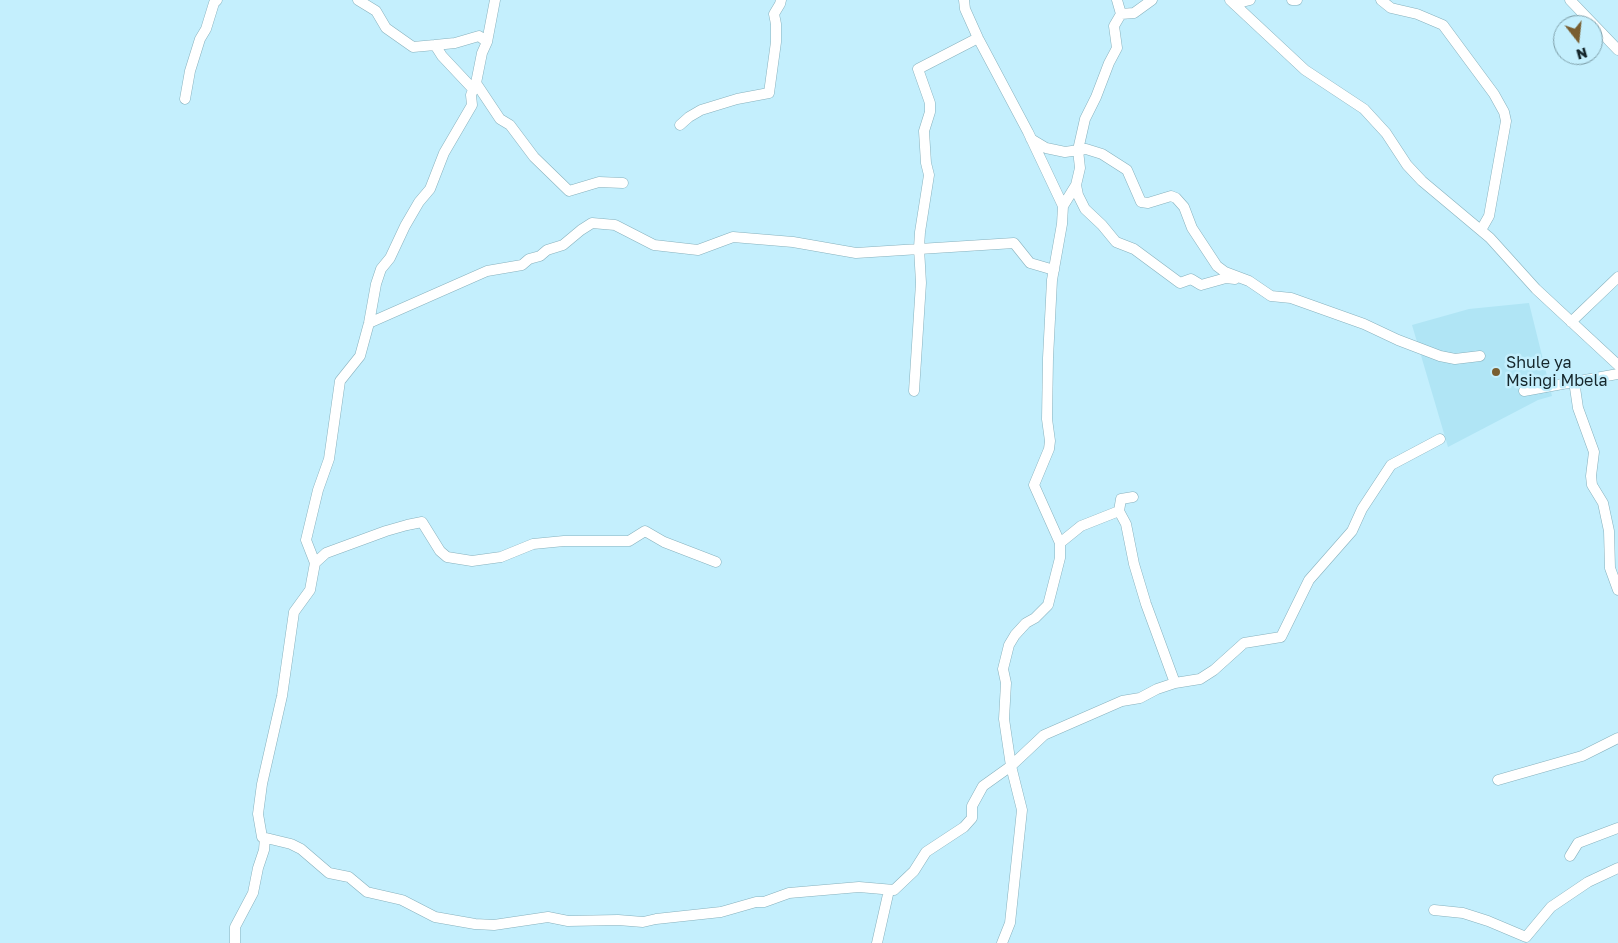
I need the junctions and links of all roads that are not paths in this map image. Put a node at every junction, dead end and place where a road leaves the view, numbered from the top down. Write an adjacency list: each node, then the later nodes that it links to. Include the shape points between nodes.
1 (217, 0): 20 (street, via 200,39)
2 (358, 0): 17 (street, via 376,11 386,28 412,47)
3 (495, 0): 16 (street)
4 (781, 0): 21 (street, via 774,14 776,42 769,93 701,110)
5 (964, 0): 15 (street)
6 (1117, 0): 14 (street)
7 (1152, 0): 14 (street, via 1134,13)
8 (1250, 0): 13 (street)
9 (1292, 0): 10 (street)
10 (1298, 0)
11 (1380, 0): 27 (street, via 1391,8 1443,25 1504,112 1506,121 1488,216)
12 (1570, 0): 18 (street)
13 (1232, 2): 27 (street, via 1305,70 1364,109 1386,133 1407,165)
14 (1121, 14): 23 (street, via 1114,26 1117,48 1085,119)
15 (978, 38): 22 (street); 28 (street, via 918,68 930,103 924,131 929,175)
16 (487, 42): 17 (street, via 479,36); 19 (street)
17 (435, 45): 19 (street, via 442,56)
18 (1618, 50)
19 (474, 86): 24 (street, via 534,157 569,191 599,182); 33 (street, via 472,105 444,152 430,189 381,269)
20 (185, 99)
21 (680, 125)
22 (1031, 140): 23 (street, via 1046,148 1065,152); 26 (street)
23 (1078, 150): 25 (street, via 1080,168); 31 (street, via 1102,154 1127,170 1141,202 1171,196 1176,198 1217,266)
24 (623, 183)
25 (1076, 185): 26 (street); 31 (street, via 1085,209 1116,242 1134,249 1180,283 1191,279 1201,284 1226,278)
26 (1063, 206): 29 (street)
27 (1481, 230): 32 (street)
28 (918, 248): 29 (street, via 1014,243 1030,263); 33 (street, via 856,253 793,242 733,237 698,250 654,245 615,225 592,223 563,244 529,259 522,266 487,271); 38 (street, via 920,282)
29 (1054, 270): 43 (street, via 1048,358 1050,441 1034,485)
30 (1618, 277): 32 (street)
31 (1249, 281): 34 (street, via 1271,296 1291,298 1440,356 1455,359)
32 (1571, 322): 35 (street)
33 (369, 323): 45 (street, via 360,356 340,381 329,459 306,540)
34 (1480, 356)
35 (1618, 365)
36 (1618, 374): 37 (street)
37 (1574, 381): 39 (street); 46 (street, via 1578,408 1594,452 1592,485 1603,503 1610,531 1610,568)
38 (914, 391)
39 (1524, 391)
40 (1440, 439): 47 (street, via 1391,465 1362,509 1352,531 1309,580 1280,637 1244,643 1200,679)
41 (1133, 497): 42 (street, via 1121,499)
42 (1119, 511): 43 (street, via 1081,526); 47 (street, via 1126,524 1146,604)
43 (1060, 543): 49 (street, via 1060,558 1048,605 1014,635 1004,664 1004,718)
44 (716, 562): 45 (street, via 664,542 646,531 629,541 564,540 533,544 501,557 472,561 447,557 422,522 326,553)
45 (315, 563): 52 (street, via 310,590 294,612 282,696 262,784 258,814 262,837)
46 (1618, 590)
47 (1175, 683): 49 (street, via 1140,698 1122,701 1044,735)
48 (1618, 738): 50 (street, via 1582,756)
49 (1011, 766): 55 (street, via 982,786 972,806 972,818 926,852 904,882); 59 (street, via 1022,810 1010,923)
50 (1498, 780)
51 (1618, 828): 53 (street, via 1578,843)
52 (265, 838): 55 (street, via 291,844 329,873 349,877 366,892 402,900 435,917 475,924 548,917 568,921 643,922 721,912 789,893 858,887); 57 (street, via 252,893 235,927)
53 (1570, 856)
54 (1618, 868): 56 (street, via 1588,882 1551,907 1526,937 1472,916)
55 (889, 890): 58 (street)
56 (1434, 910)
57 (235, 943)
58 (876, 943)
59 (1002, 943)

